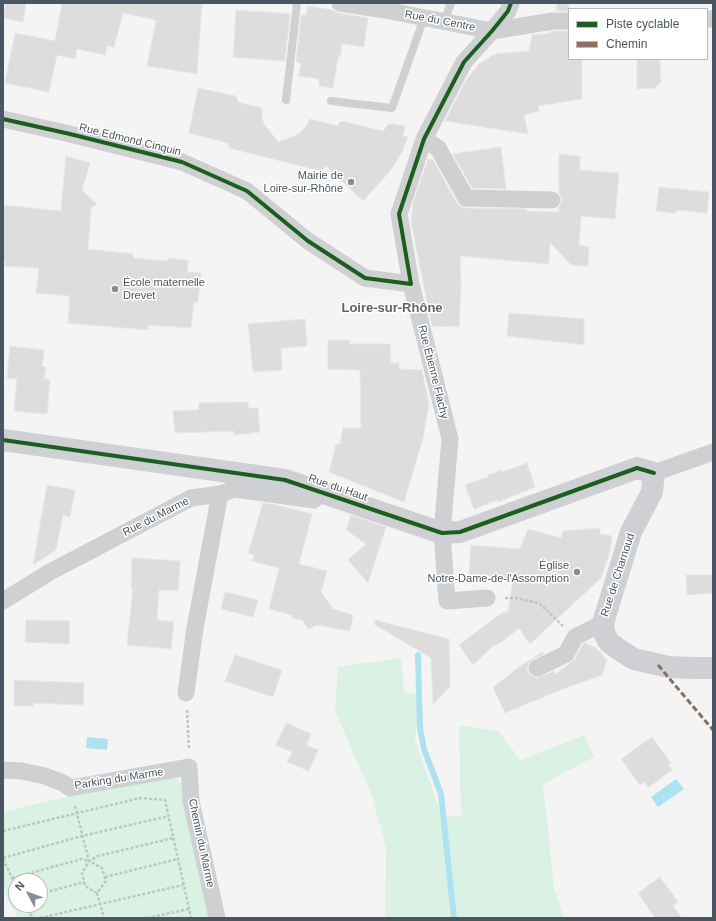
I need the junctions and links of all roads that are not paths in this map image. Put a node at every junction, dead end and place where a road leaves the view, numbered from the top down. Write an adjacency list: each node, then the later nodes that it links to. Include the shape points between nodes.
1 (297, 3): 9 (lane)
2 (340, 3): 5 (street, Rue du Centre)
3 (452, 3): 7 (lane)
4 (511, 3): 8 (street, Rue Étienne Flachy, via 508,11)
5 (424, 18): 7 (street, Rue du Centre); 10 (lane, via 392,108)
6 (568, 21): 8 (street, Rue du Centre)
7 (444, 22): 8 (street, Rue du Centre)
8 (492, 31): 12 (street, Rue Étienne Flachy, via 464,62)
9 (286, 100)
10 (332, 101)
11 (3, 119): 14 (street, Rue Edmond Cinquin, via 182,162 247,191 308,241 365,278)
12 (424, 139): 13 (street, via 438,148 466,198); 14 (street, Rue Étienne Flachy, via 399,214)
13 (552, 200)
14 (411, 284): 20 (street, Rue Étienne Flachy, via 450,439)
15 (3, 440): 18 (street, Rue du Haut, via 285,480)
16 (713, 452): 17 (street)
17 (654, 473): 20 (street, Rue du Haut, via 637,468 460,532); 23 (street, Rue de Charnoud, via 652,492 631,532)
18 (321, 492): 19 (street, Rue du Marme, via 314,500 235,489); 20 (street, Rue du Haut)
19 (220, 494): 22 (street, Rue du Marme, via 191,498 50,572); 26 (street, via 195,628)
20 (442, 533): 21 (street, Rue Étienne Flachy, via 447,600)
21 (487, 598)
22 (3, 601)
23 (603, 623): 24 (street, via 575,637 566,654); 25 (street, Rue de Charnoud, via 604,633 610,642 634,659 669,667)
24 (536, 668)
25 (713, 668)
26 (186, 693)
27 (189, 767): 28 (street, Parking du Marme, via 70,788 45,776); 29 (street, Chemin du Marme, via 191,801)
28 (3, 770)
29 (217, 918)

